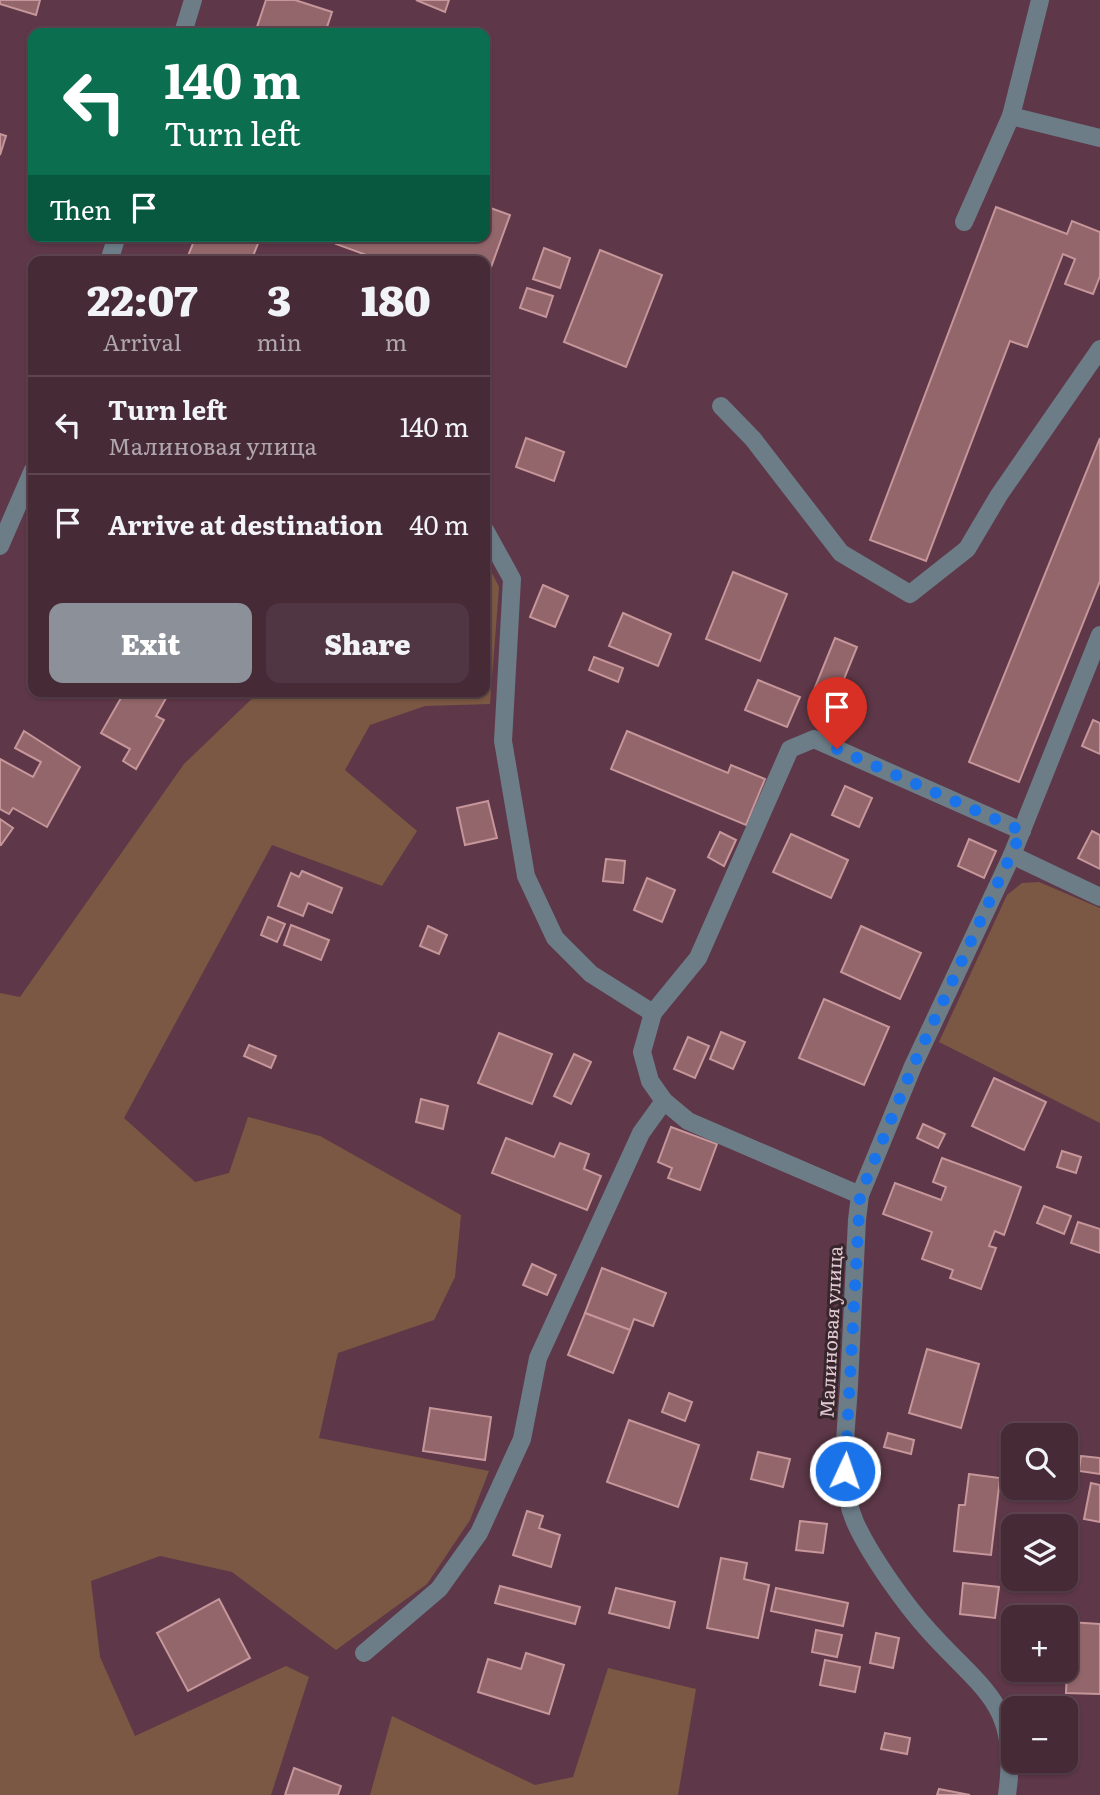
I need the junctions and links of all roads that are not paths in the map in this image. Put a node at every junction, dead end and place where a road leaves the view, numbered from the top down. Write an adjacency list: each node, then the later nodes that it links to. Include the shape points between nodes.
1 (193, 0): 3 (street)
2 (1040, 0): 4 (street)
3 (185, 28)
4 (1011, 116): 5 (street); 6 (street)
5 (1100, 138)
6 (964, 222)
7 (1100, 349): 8 (street, via 967,549 910,594 841,553)
8 (722, 405)
9 (28, 482): 11 (street)
10 (490, 539): 16 (street, via 512,579 503,741 526,876 555,938 591,974)
11 (0, 546)
12 (1100, 635): 13 (street, Малиновая улица)
13 (1022, 831): 14 (street, Малиновая улица); 16 (street, via 814,739 790,749 698,958)
14 (1012, 855): 15 (street); 18 (street, Малиновая улица, via 913,1066)
15 (1100, 897)
16 (653, 1013): 17 (street, via 642,1052 650,1081)
17 (664, 1101): 18 (street, via 688,1121); 19 (street, via 641,1133 538,1358 522,1438 479,1533 439,1589)
18 (860, 1195): 20 (street, Малиновая улица, via 845,1471 854,1520 929,1631 996,1702 1007,1729 1011,1770)
19 (364, 1653)
20 (1007, 1795)

